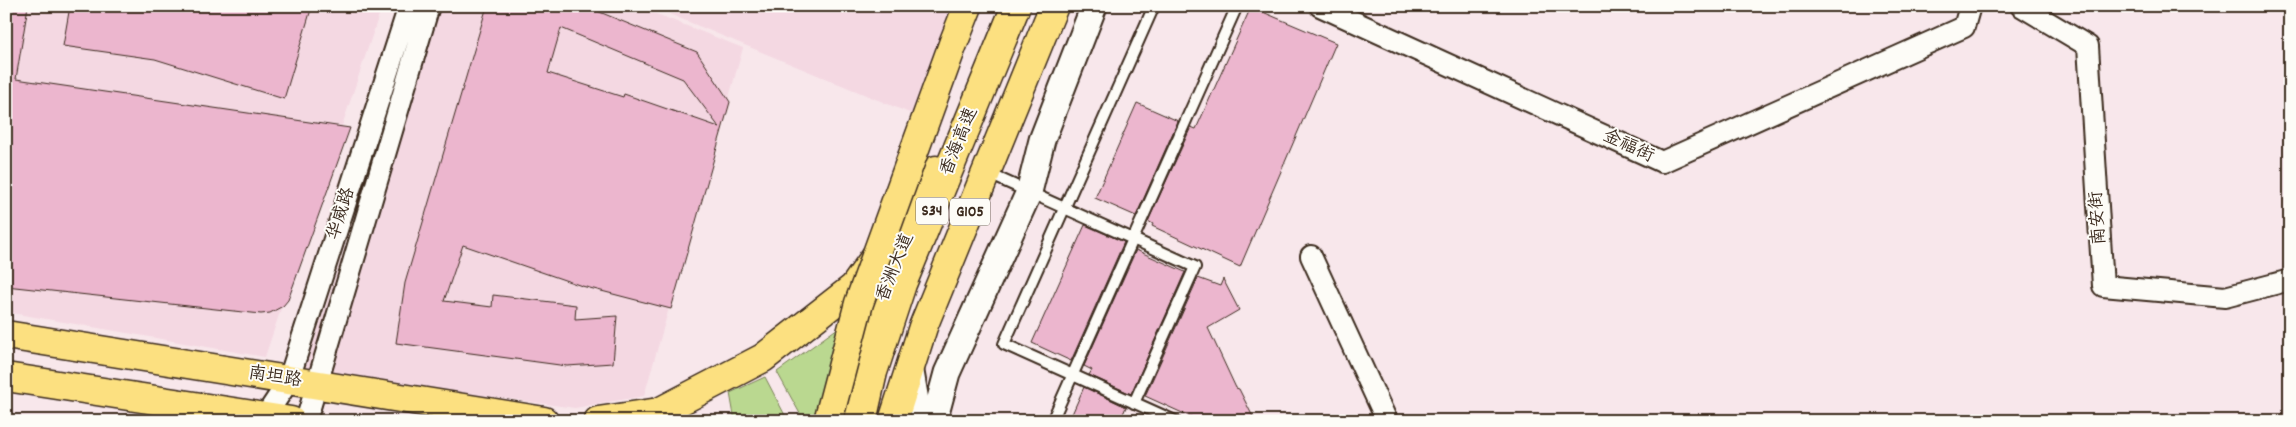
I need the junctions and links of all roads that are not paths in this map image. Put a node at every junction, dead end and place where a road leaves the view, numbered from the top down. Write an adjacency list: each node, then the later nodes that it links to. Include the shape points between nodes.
1 (409, 6): 25 (street, 华威路)
2 (429, 6): 26 (street)
3 (968, 6): 33 (main road, S34, bridge, via 859,303)
4 (1004, 6): 13 (main road, 香洲大道 / G105)
5 (1016, 6): 35 (main road, 香海高速 / S34, via 902,284 873,372)
6 (1054, 6): 14 (main road, G105)
7 (1094, 6): 15 (street, via 1042,140)
8 (1154, 6): 16 (lane)
9 (1237, 6): 17 (lane)
10 (1320, 6): 11 (street, 金福街, via 1662,162 1964,27)
11 (1970, 6)
12 (2021, 6): 19 (street, 南安街, via 2088,46 2103,286 2225,297)
13 (936, 170): 32 (main road, via 854,287 763,358 659,412); 34 (main road, 香洲大道 / G105, via 890,279)
14 (986, 172): 15 (lane); 22 (main road, G105)
15 (1029, 192): 16 (lane); 38 (street, via 948,373)
16 (1064, 208): 17 (lane); 23 (lane, via 1004,344)
17 (1133, 239): 23 (lane); 28 (lane, via 1195,267)
18 (1311, 256): 41 (street)
19 (2287, 280)
20 (6, 335): 21 (main road, 南坦路)
21 (87, 348): 25 (main road, 南坦路); 27 (main road)
22 (912, 362): 36 (main road, G105); 37 (street)
23 (1072, 375): 28 (lane); 39 (lane)
24 (6, 377): 27 (main road)
25 (288, 382): 26 (main road, 南坦路); 29 (street, 华威路)
26 (316, 384): 30 (street); 31 (main road, 南坦路)
27 (83, 389): 29 (main road)
28 (1134, 403): 40 (lane)
29 (273, 420)
30 (306, 421)
31 (544, 421)
32 (598, 421)
33 (828, 421)
34 (839, 421)
35 (862, 421)
36 (893, 421)
37 (922, 421)
38 (934, 421)
39 (1052, 421)
40 (1175, 421)
41 (1387, 421)

